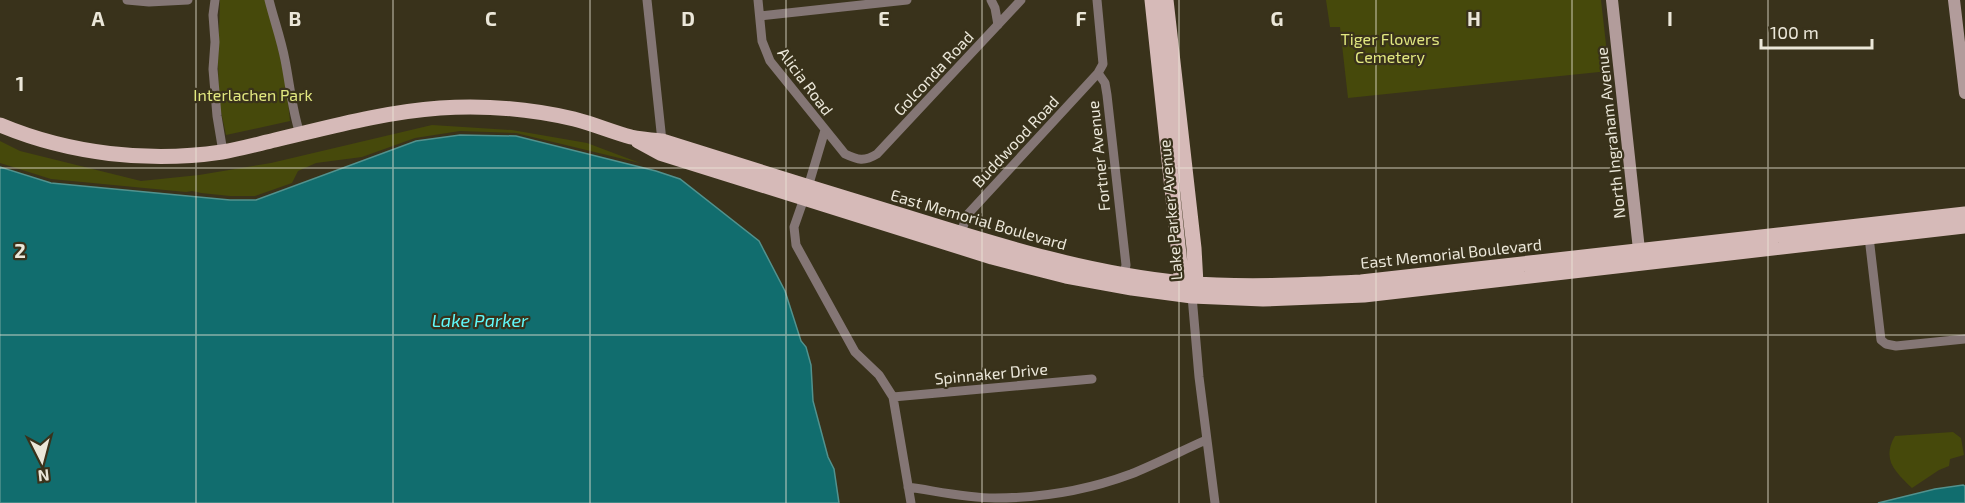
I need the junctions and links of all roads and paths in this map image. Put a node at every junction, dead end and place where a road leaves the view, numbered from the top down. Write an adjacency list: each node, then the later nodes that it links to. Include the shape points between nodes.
1 (127, 0): 2 (street)
2 (188, 0)
3 (215, 0): 25 (street, via 213,69)
4 (269, 0): 22 (street)
5 (647, 0): 24 (street)
6 (758, 0): 15 (street, Alicia Road)
7 (907, 0): 15 (street)
8 (991, 0): 17 (street)
9 (1022, 0): 17 (street, Golconda Road)
10 (1097, 0): 18 (street, Fortner Avenue, via 1103,64)
11 (1152, 0): 39 (main road, Lake Parker Avenue)
12 (1166, 0): 34 (main road, Lake Parker Avenue)
13 (1612, 0): 35 (street, North Ingraham Avenue)
14 (1954, 0): 16 (street)
15 (760, 16): 21 (street, Alicia Road, via 762,41 770,61)
16 (1961, 22): 19 (street)
17 (998, 25): 26 (street, Golconda Road, via 878,154)
18 (1098, 73): 31 (street, Buddwood Road, via 968,214); 37 (street, Fortner Avenue, via 1107,95)
19 (1965, 93)
20 (0, 125): 25 (main road, East Memorial Boulevard, via 56,144 102,152 152,156)
21 (825, 130): 26 (street, Alicia Road, via 844,154); 27 (street)
22 (300, 134): 23 (main road, East Memorial Boulevard, via 416,109 472,106 555,115); 25 (main road, East Memorial Boulevard)
23 (635, 139): 24 (main road, East Memorial Boulevard); 27 (main road, East Memorial Boulevard, via 660,153)
24 (662, 141): 27 (main road, East Memorial Boulevard)
25 (223, 152)
26 (861, 160)
27 (806, 193): 31 (main road, East Memorial Boulevard); 39 (main road, East Memorial Boulevard, via 1041,271 1102,284); 43 (street, via 794,227 796,245 855,352 879,375)
28 (1965, 213): 30 (main road, East Memorial Boulevard)
29 (1965, 226): 32 (main road, East Memorial Boulevard)
30 (1840, 228): 33 (main road, via 1828,237); 35 (main road, East Memorial Boulevard)
31 (960, 234): 37 (main road, East Memorial Boulevard)
32 (1869, 237): 33 (main road, East Memorial Boulevard); 41 (street, via 1879,335 1884,343 1896,346)
33 (1796, 246): 35 (main road, East Memorial Boulevard)
34 (1194, 248): 38 (main road, via 1204,270); 39 (main road, Lake Parker Avenue)
35 (1640, 257): 36 (main road, East Memorial Boulevard); 40 (main road, East Memorial Boulevard)
36 (1455, 271): 38 (main road, East Memorial Boulevard, via 1342,283); 40 (main road, via 1449,278)
37 (1124, 275): 39 (main road, East Memorial Boulevard)
38 (1230, 285): 39 (main road, East Memorial Boulevard)
39 (1190, 287): 40 (main road, East Memorial Boulevard, via 1294,298); 44 (street)
40 (1426, 288)
41 (1965, 339)
42 (1092, 379): 43 (street, Spinnaker Drive)
43 (893, 397): 45 (street)
44 (1206, 440): 45 (street, via 1131,474 1077,490 995,498); 47 (street)
45 (908, 487): 46 (street)
46 (910, 503)
47 (1215, 503)

